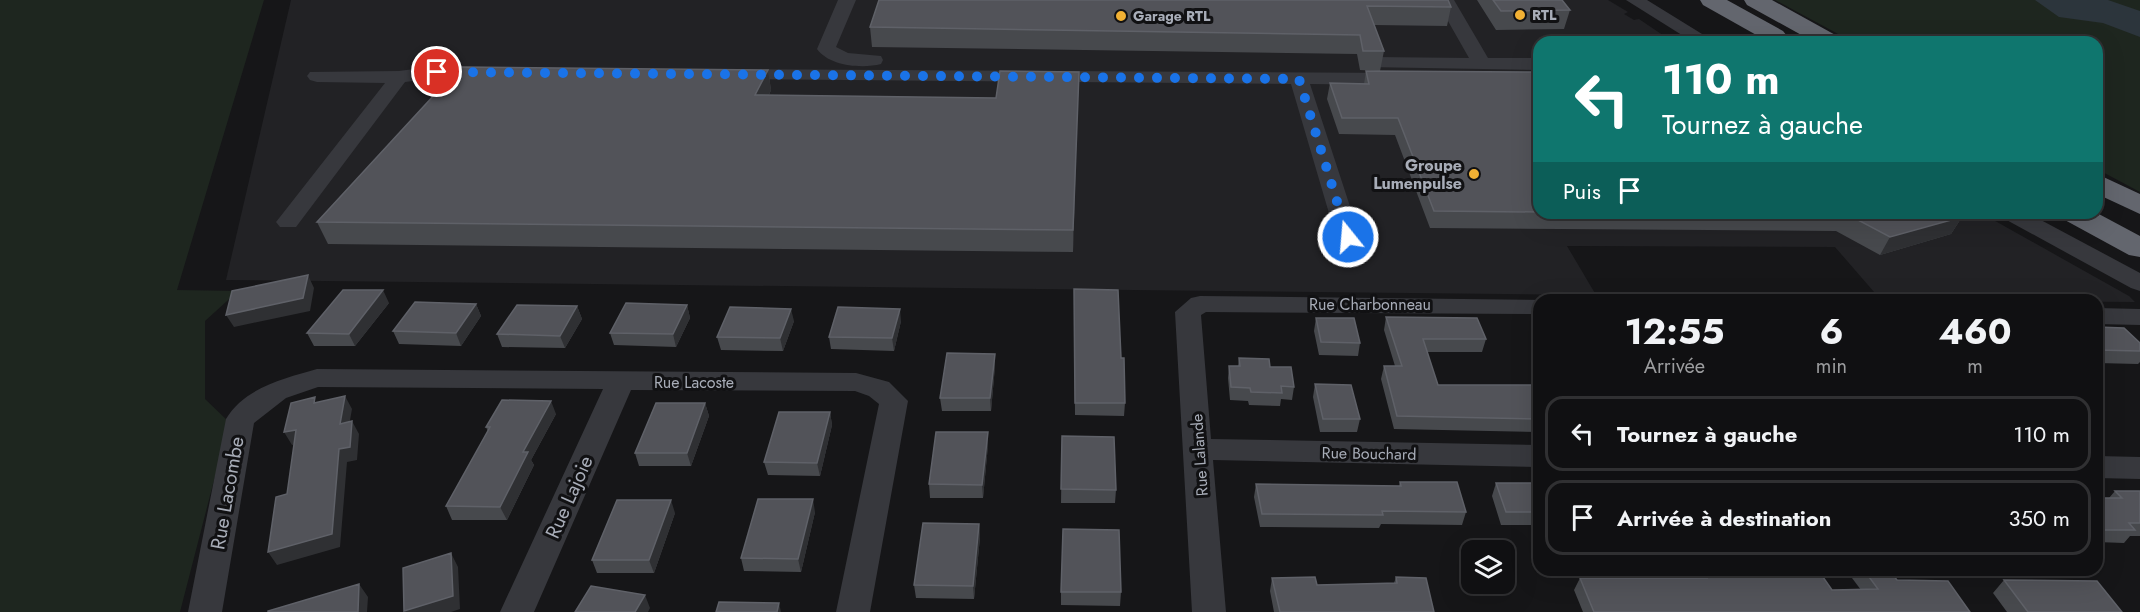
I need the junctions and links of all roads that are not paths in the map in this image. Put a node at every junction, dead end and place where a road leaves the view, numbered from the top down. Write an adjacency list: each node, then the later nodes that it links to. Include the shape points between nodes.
1 (847, 0): 13 (street, via 826,49 852,60)
2 (1445, 0): 13 (street)
3 (1635, 0): 8 (street)
4 (1699, 0): 9 (highway)
5 (1711, 0): 10 (highway)
6 (1728, 0): 11 (highway)
7 (1755, 0): 12 (highway)
8 (1696, 36)
9 (1757, 36)
10 (1774, 36)
11 (1792, 36)
12 (1821, 36)
13 (1482, 64): 14 (street)
14 (1533, 64)
15 (509, 73): 18 (street, via 437,72)
16 (712, 75): 19 (street)
17 (317, 76): 18 (street)
18 (399, 77): 27 (street)
19 (1299, 79): 20 (street); 30 (street)
20 (1533, 80)
21 (2103, 186): 23 (highway)
22 (2103, 205): 28 (highway)
23 (2140, 205)
24 (2103, 216): 29 (highway)
25 (2022, 219): 32 (street)
26 (2085, 219): 31 (highway)
27 (288, 222)
28 (2140, 224)
29 (2140, 235)
30 (1348, 237)
31 (2140, 248)
32 (2140, 283)
33 (1200, 304): 34 (street, Rue Charbonneau); 39 (street, Rue Lalande, via 1188,312)
34 (1533, 306)
35 (2103, 316): 36 (street)
36 (2140, 317)
37 (621, 381): 38 (street, Rue Lacoste, via 317,378); 44 (street, Rue Lajoie); 45 (street, Rue Lacoste, via 856,382 879,388 894,401)
38 (276, 391): 43 (street, Rue Lacombe, via 240,419)
39 (1199, 450): 40 (street, Rue Bouchard); 46 (street, Rue Lalande)
40 (1533, 456)
41 (2103, 467): 42 (street)
42 (2140, 468)
43 (205, 612)
44 (517, 612)
45 (853, 612)
46 (1209, 612)

